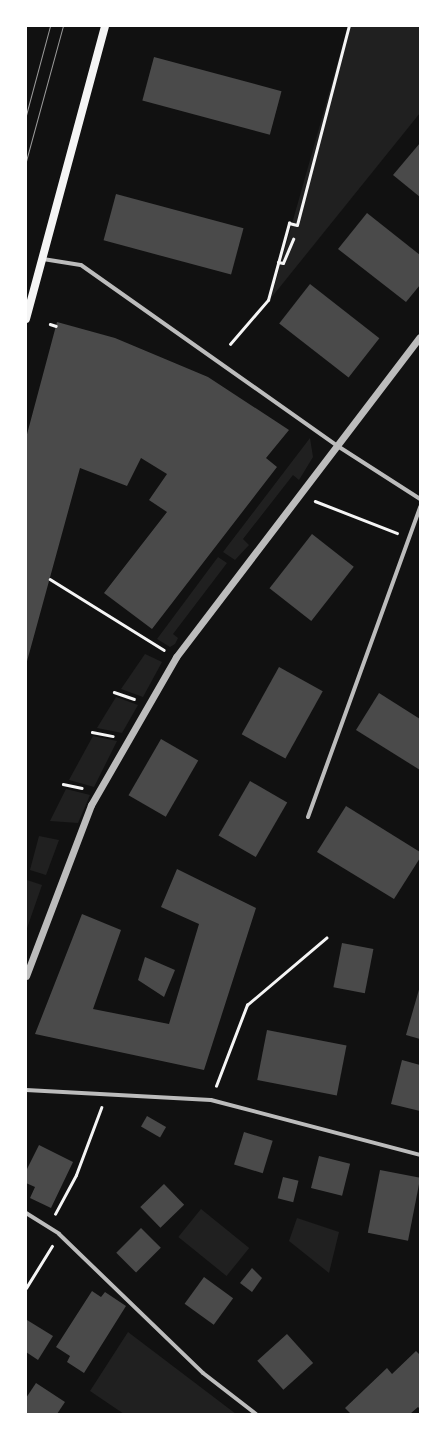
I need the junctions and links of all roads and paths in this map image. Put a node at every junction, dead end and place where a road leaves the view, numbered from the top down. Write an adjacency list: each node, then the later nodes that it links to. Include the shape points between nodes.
1 (105, 26): 4 (main road)
2 (349, 26): 3 (path, via 297,225 289,223)
3 (285, 237): 5 (path); 5 (path, via 291,239 283,263)
4 (43, 259): 6 (main road); 11 (street, via 81,265)
5 (278, 262): 10 (path, via 268,300)
6 (26, 319)
7 (50, 324): 8 (path)
8 (56, 326)
9 (420, 337): 11 (street)
10 (230, 344)
11 (336, 445): 12 (street); 17 (street)
12 (420, 499)
13 (315, 501): 15 (path)
14 (420, 507): 15 (street)
15 (409, 537): 22 (street)
16 (50, 579): 17 (path)
17 (176, 657): 19 (street)
18 (114, 692): 19 (path)
19 (148, 703): 21 (street)
20 (92, 732): 21 (path)
21 (128, 738): 24 (street, via 71,850)
22 (308, 817)
23 (326, 938): 26 (path, via 247,1005)
24 (26, 976)
25 (26, 1090): 26 (street)
26 (211, 1100): 28 (street, via 320,1132)
27 (101, 1111): 30 (path, via 76,1175)
28 (420, 1155)
29 (26, 1213): 30 (street)
30 (48, 1227): 33 (street, via 59,1234 203,1372)
31 (44, 1258): 32 (path)
32 (26, 1288)
33 (256, 1414)

